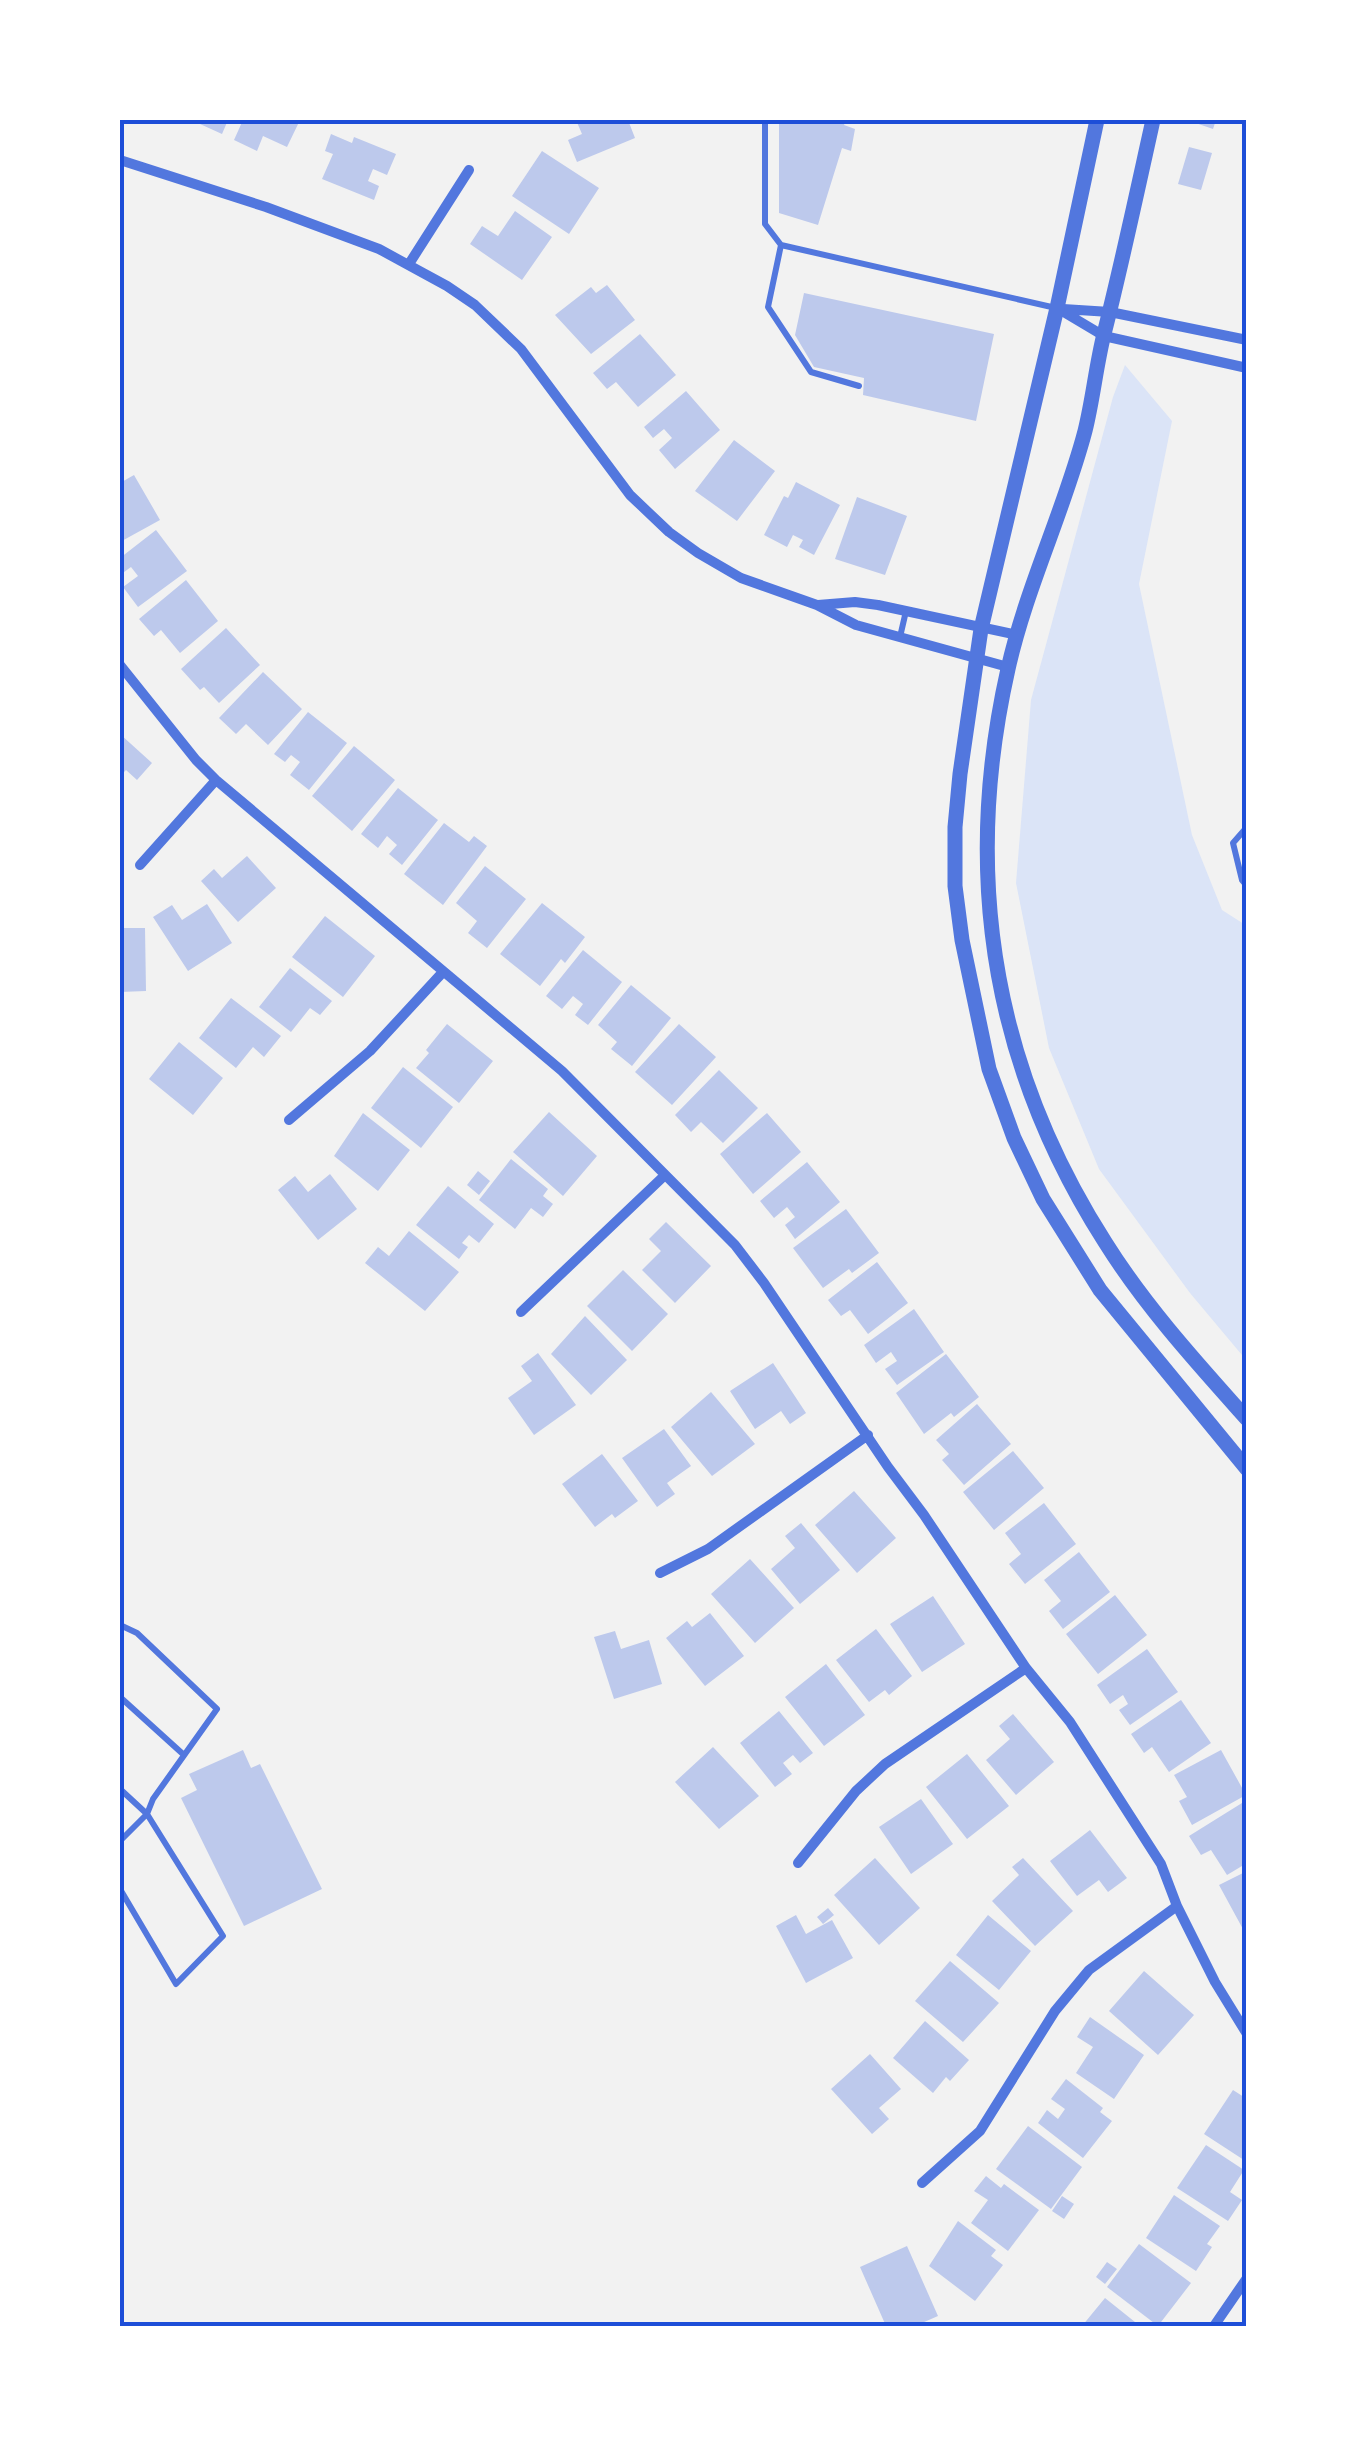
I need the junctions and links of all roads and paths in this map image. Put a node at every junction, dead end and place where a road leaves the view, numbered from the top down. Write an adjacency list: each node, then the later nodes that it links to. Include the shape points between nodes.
1 (765, 120): 6 (lane, via 765,224)
2 (1097, 120): 8 (street)
3 (1153, 120): 9 (street)
4 (120, 160): 7 (street, via 266,207)
5 (468, 170): 7 (street)
6 (781, 246): 8 (lane); 13 (lane, via 768,307 811,372)
7 (409, 264): 14 (street, via 474,305 521,348 614,476 669,532 740,578)
8 (1057, 308): 9 (street); 10 (street); 16 (street)
9 (1110, 312): 10 (street); 11 (street)
10 (1104, 336): 12 (street); 17 (street, via 1084,432)
11 (1247, 340)
12 (1247, 368)
13 (859, 386)
14 (816, 606): 15 (street, via 855,602); 18 (street)
15 (906, 611): 16 (street); 18 (lane)
16 (982, 627): 17 (street); 19 (street)
17 (1018, 635): 21 (street)
18 (900, 637): 19 (street)
19 (976, 660): 21 (street); 32 (street, via 960,774 955,886 990,1068 1014,1138 1074,1251)
20 (120, 665): 22 (street)
21 (1008, 667): 30 (street, via 985,844 994,951 1012,1040 1065,1173 1104,1241)
22 (216, 780): 24 (street); 26 (street)
23 (1247, 827): 25 (lane, via 1232,843)
24 (140, 865)
25 (1247, 886)
26 (443, 972): 27 (street, via 370,1051); 28 (street, via 562,1071)
27 (289, 1120)
28 (664, 1176): 29 (street); 31 (street, via 703,1210 764,1282)
29 (521, 1312)
30 (1247, 1419)
31 (868, 1435): 33 (street, via 708,1549); 35 (street)
32 (1247, 1469)
33 (660, 1573)
34 (120, 1625): 37 (lane, via 218,1709)
35 (1026, 1668): 41 (street, via 885,1764); 43 (street, via 1070,1722 1161,1864)
36 (120, 1697): 37 (lane)
37 (184, 1755): 39 (lane)
38 (120, 1789): 39 (lane)
39 (147, 1814): 40 (lane); 42 (lane, via 223,1936 176,1984)
40 (120, 1841)
41 (798, 1863)
42 (120, 1889)
43 (1177, 1906): 44 (street); 45 (street, via 1089,1970 1055,2011 980,2131)
44 (1247, 2034)
45 (922, 2183)
46 (1247, 2278): 47 (street)
47 (1214, 2326)

